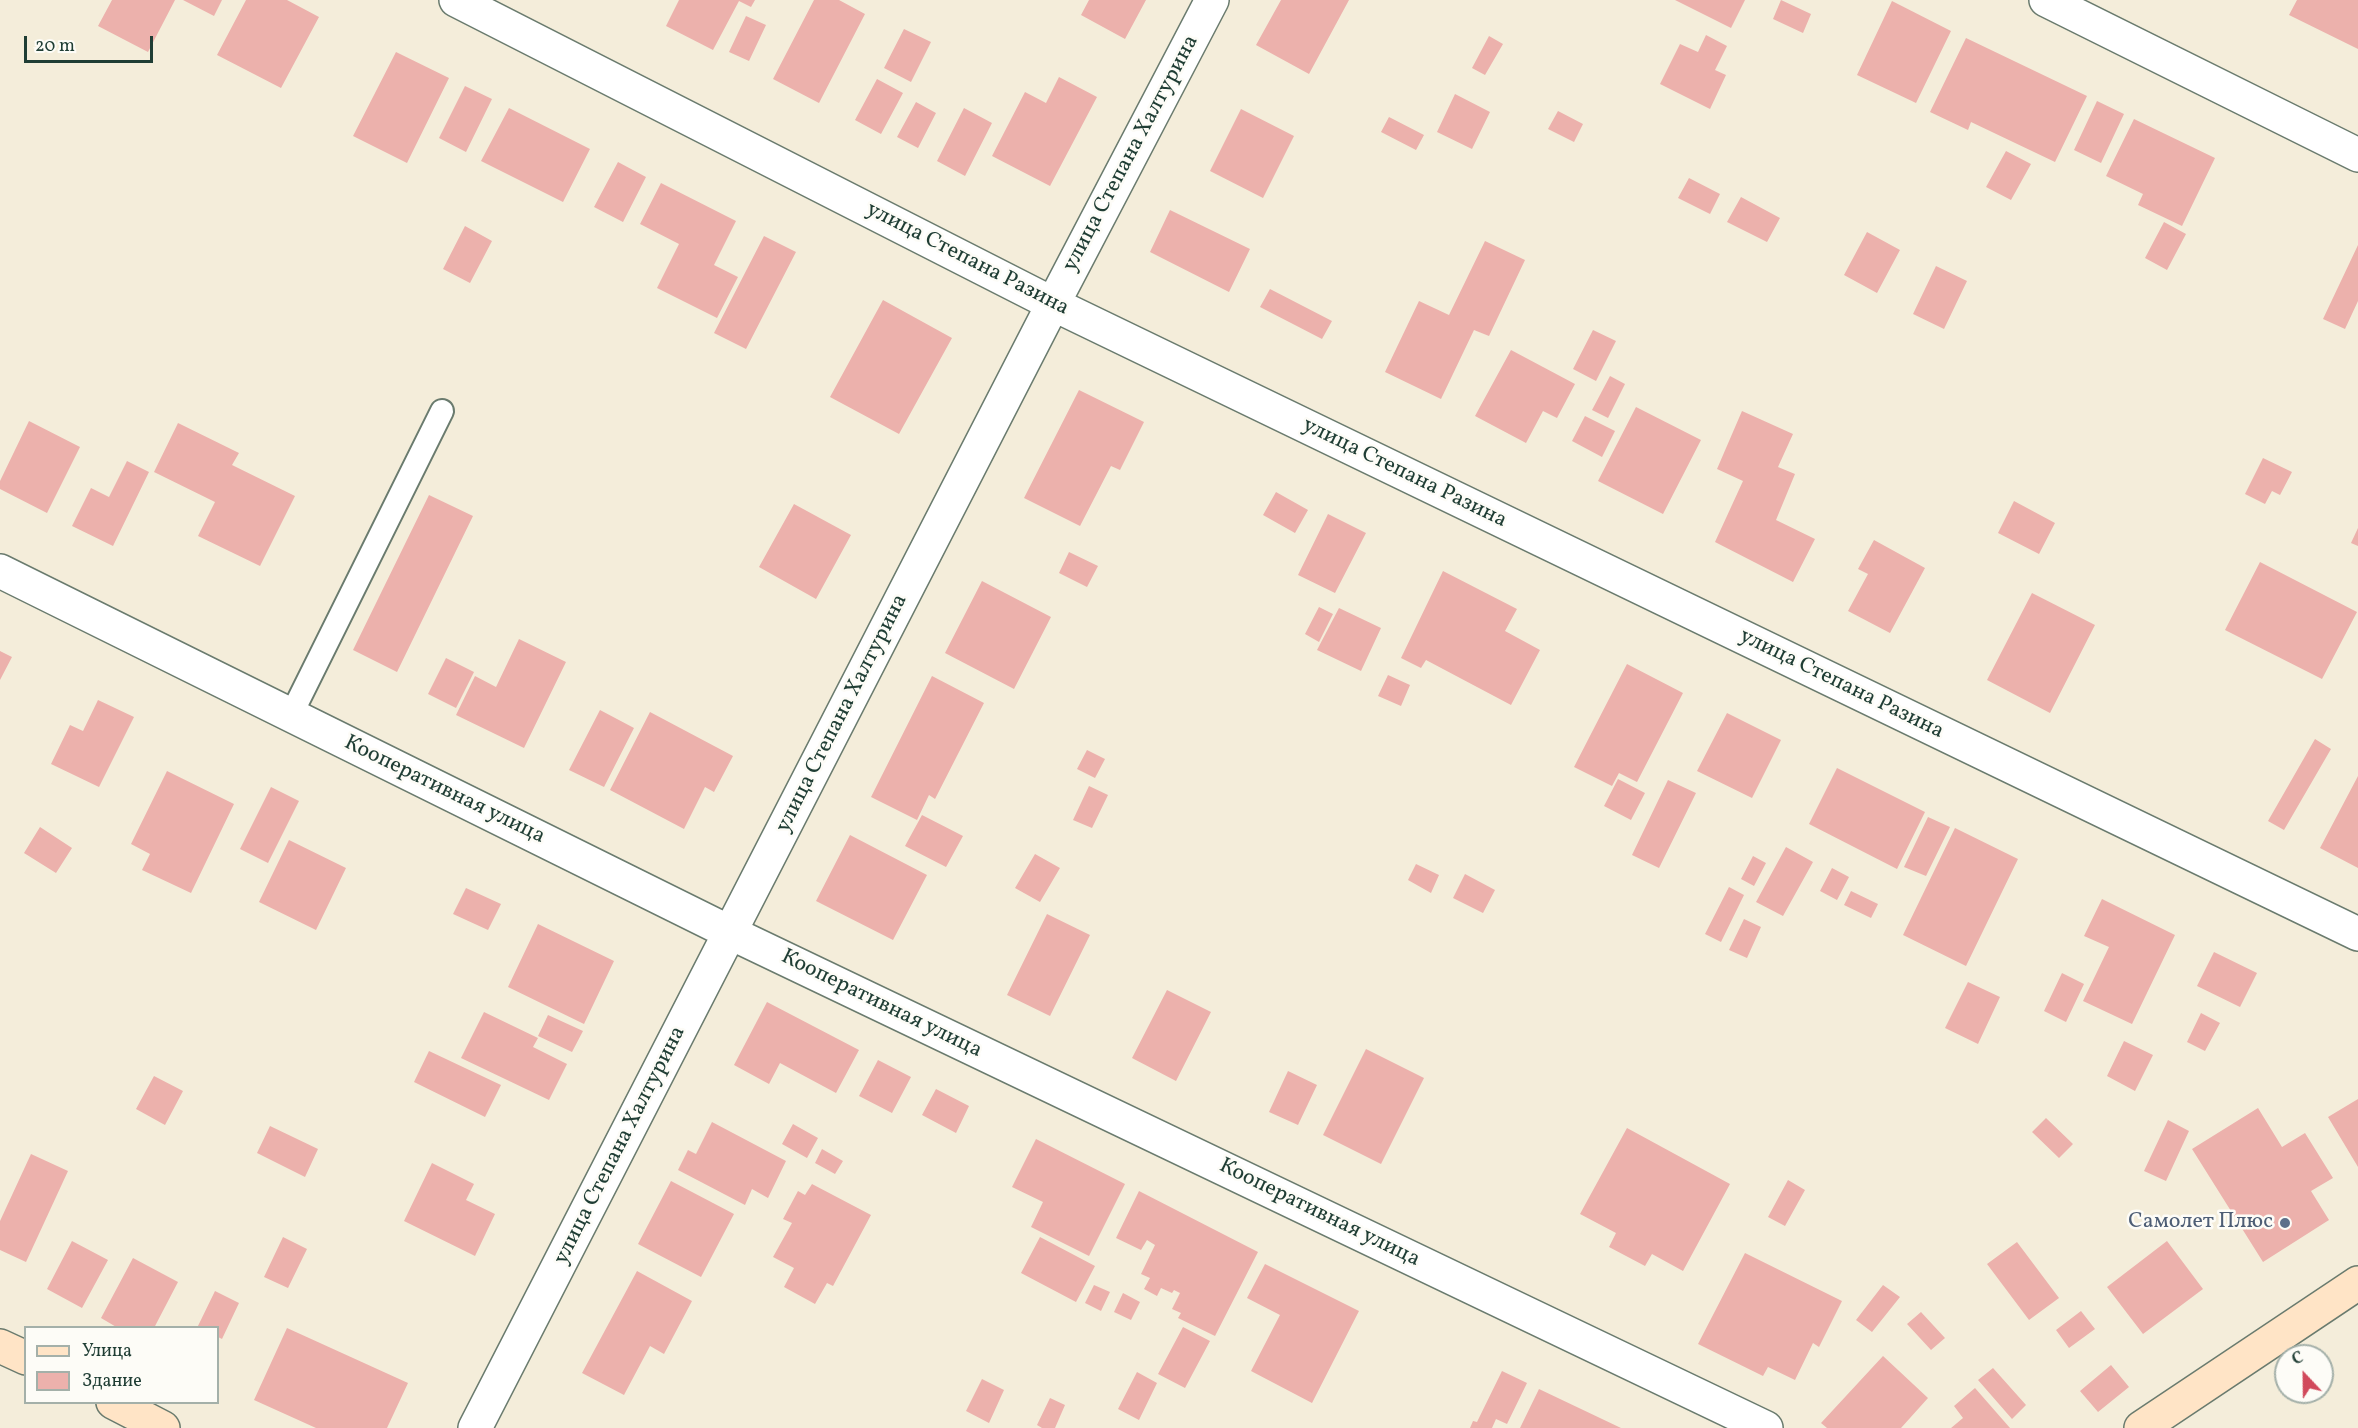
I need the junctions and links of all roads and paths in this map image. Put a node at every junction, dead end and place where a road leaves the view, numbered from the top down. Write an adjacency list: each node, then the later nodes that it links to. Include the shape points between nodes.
1 (456, 0): 5 (street, улица Степана Разина)
2 (1212, 0): 5 (street, улица Степана Халтурина)
3 (2046, 0): 4 (street)
4 (2358, 155)
5 (1053, 304): 9 (street, улица Степана Халтурина); 10 (street, улица Степана Разина)
6 (442, 411): 8 (lane)
7 (0, 571): 8 (street, Кооперативная улица)
8 (291, 715): 9 (street, Кооперативная улица)
9 (731, 933): 16 (street, улица Степана Халтурина); 17 (street, Кооперативная улица)
10 (2358, 934)
11 (2358, 1283): 18 (main road)
12 (0, 1346): 13 (main road)
13 (24, 1358)
14 (116, 1404): 15 (main road)
15 (163, 1428)
16 (475, 1428)
17 (1766, 1428)
18 (2141, 1428)

